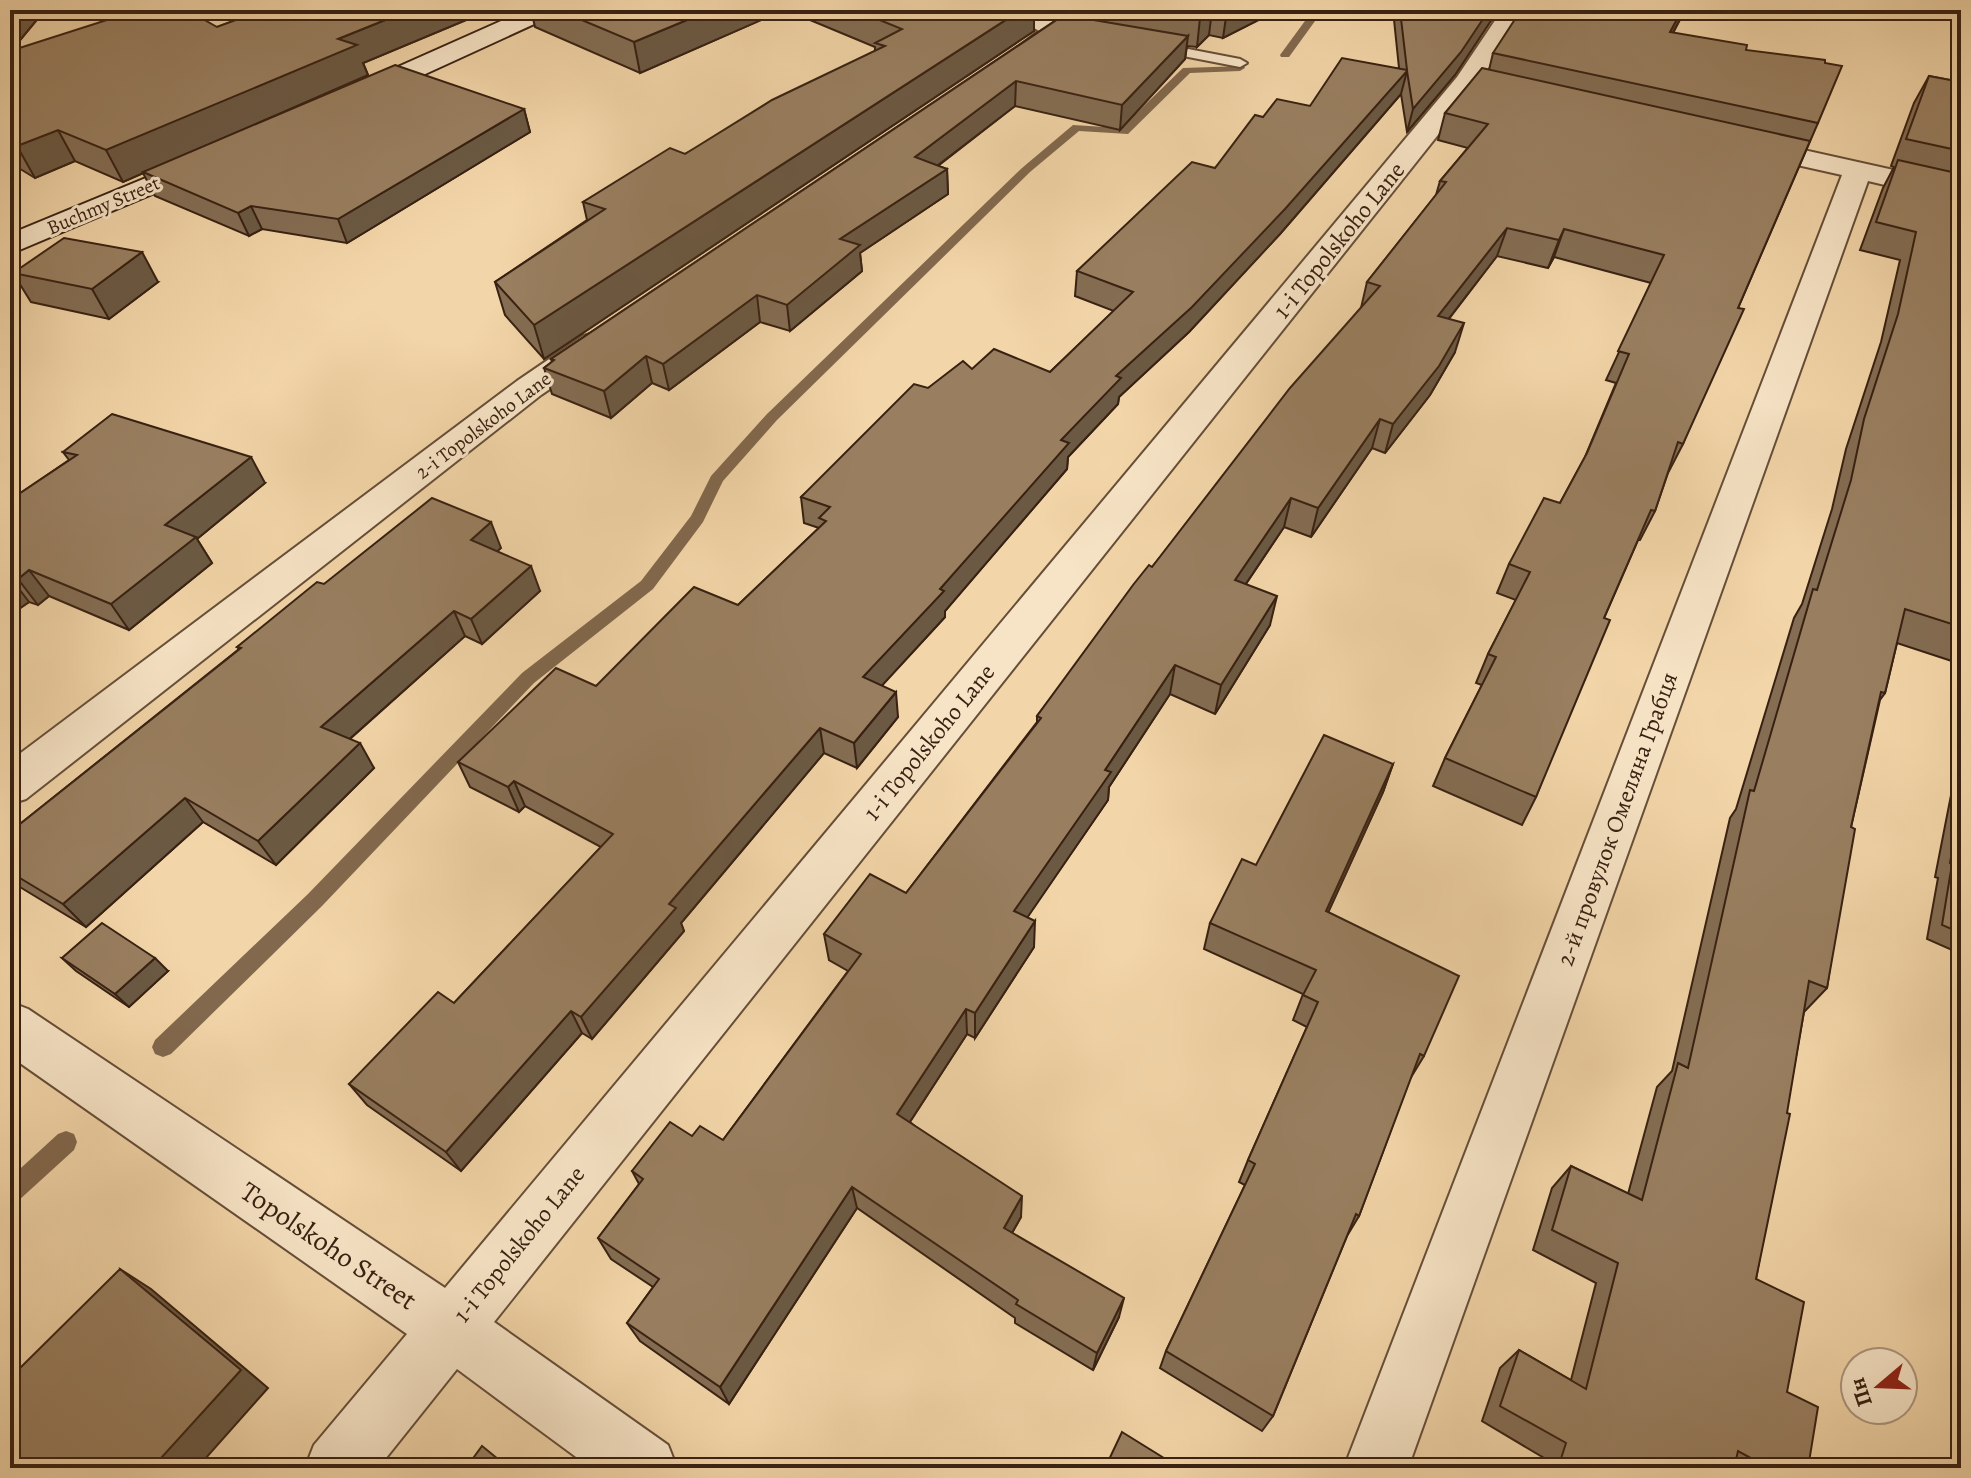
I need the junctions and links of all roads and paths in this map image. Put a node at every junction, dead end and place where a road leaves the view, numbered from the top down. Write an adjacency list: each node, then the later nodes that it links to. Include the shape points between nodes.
1 (546, 10): 7 (street)
2 (1018, 10): 6 (street, via 1062,31)
3 (1514, 10): 16 (street, 1-i Topolskoho Lane, via 1482,86)
4 (1136, 43): 5 (lane)
5 (1240, 63)
6 (990, 75)
7 (336, 105)
8 (1723, 140): 10 (street)
9 (223, 154): 12 (street, Buchmy Street)
10 (1858, 171): 11 (street); 19 (street, 2-й провулок Омеляна Грабця)
11 (1961, 194)
12 (10, 245)
13 (621, 325): 14 (street, 2-i Topolskoho Lane, via 529,388)
14 (10, 786)
15 (10, 1026): 16 (street, Topolskoho Street)
16 (451, 1328): 17 (street, 1-i Topolskoho Lane); 18 (street, Topolskoho Street)
17 (337, 1468)
18 (645, 1468)
19 (1376, 1468)

